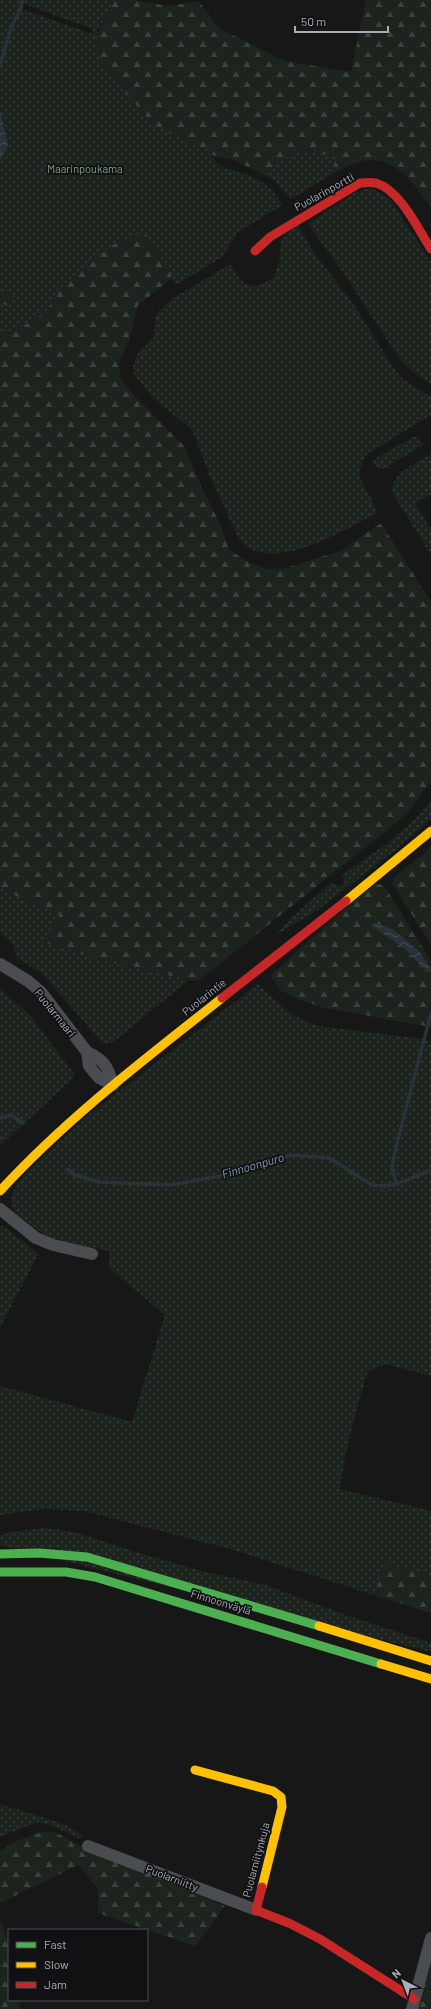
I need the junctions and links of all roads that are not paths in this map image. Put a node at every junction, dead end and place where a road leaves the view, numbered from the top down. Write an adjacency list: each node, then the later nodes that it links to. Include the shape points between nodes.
1 (431, 249): 2 (main road, Puolarinportti, via 388,189 375,183 360,183 270,237)
2 (255, 252)
3 (431, 831): 5 (main road, Puolarintie)
4 (0, 964): 5 (street, Puolarmaari, via 41,992 86,1052 99,1058 109,1070)
5 (113, 1085): 6 (main road, Puolarintie, via 66,1124)
6 (0, 1191)
7 (0, 1209): 8 (street, via 36,1238 53,1245)
8 (92, 1254)
9 (0, 1554): 11 (main road, Finnoonväylä, via 39,1553 87,1557)
10 (0, 1572): 12 (main road, Finnoonväylä, via 59,1571 95,1577)
11 (431, 1661)
12 (431, 1679)
13 (195, 1770): 15 (main road, Puolarniitynkuja, via 273,1790 281,1797 282,1807)
14 (88, 1846): 15 (street, Puolarniitty)
15 (256, 1910): 17 (main road, Puolarniitynkuja, via 314,1936)
16 (431, 1938): 17 (street)
17 (413, 2004)

